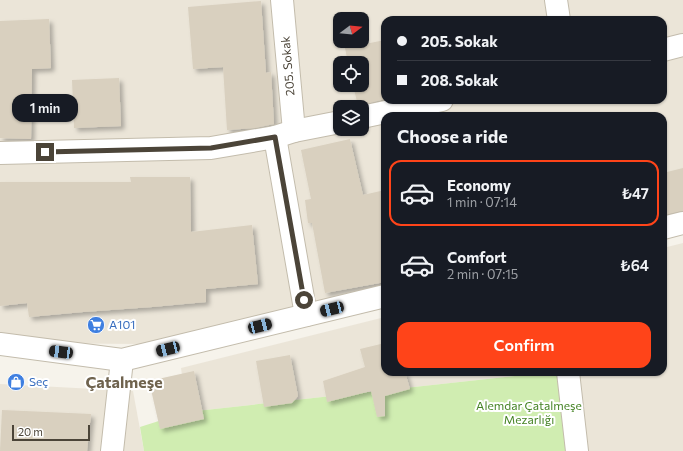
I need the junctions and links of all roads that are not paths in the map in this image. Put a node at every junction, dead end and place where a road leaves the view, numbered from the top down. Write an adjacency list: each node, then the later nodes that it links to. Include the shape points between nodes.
1 (282, 0): 11 (street, 205. Sokak)
2 (556, 0): 3 (street)
3 (558, 16)
4 (683, 45): 5 (street)
5 (667, 49)
6 (423, 104): 7 (street)
7 (386, 112)
8 (381, 113): 9 (street)
9 (369, 116)
10 (333, 124): 11 (street)
11 (284, 134): 12 (street, via 211,148); 16 (street, 205. Sokak)
12 (0, 153)
13 (683, 223): 14 (street)
14 (667, 227)
15 (381, 297): 16 (street)
16 (306, 315): 18 (street)
17 (0, 344): 18 (street)
18 (122, 360): 20 (street)
19 (568, 376): 21 (street)
20 (117, 447)
21 (577, 451)

